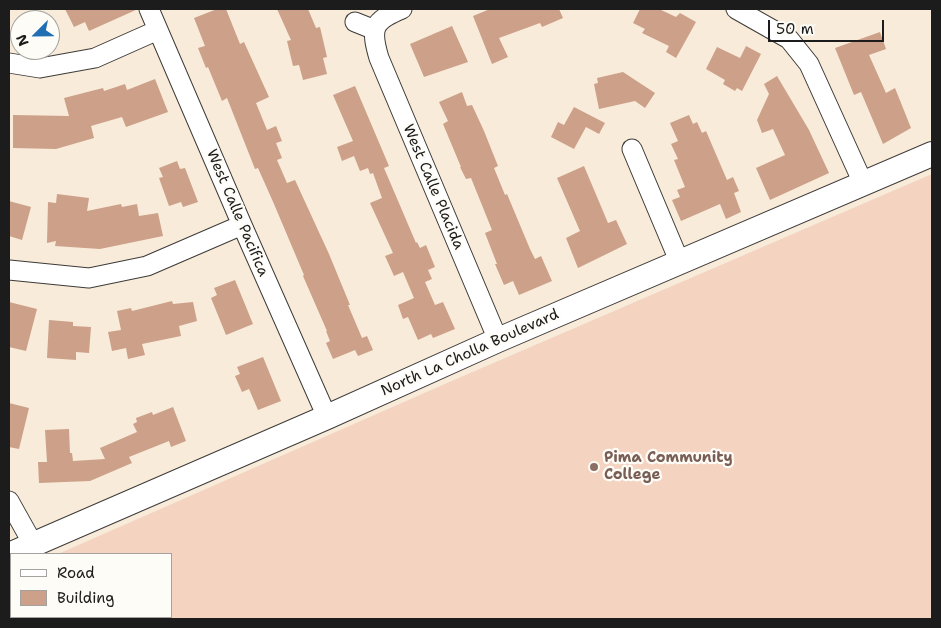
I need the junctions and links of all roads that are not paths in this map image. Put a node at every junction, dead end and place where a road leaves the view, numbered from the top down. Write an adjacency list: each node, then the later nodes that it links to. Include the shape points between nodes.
1 (149, 9): 5 (street, West Calle Pacifica)
2 (402, 9): 6 (street, via 380,20)
3 (736, 9): 10 (street, via 789,38 809,64)
4 (355, 22): 6 (street)
5 (158, 30): 7 (street, via 95,58 40,68); 11 (street, West Calle Pacifica)
6 (374, 31): 14 (street, West Calle Placida, via 379,58)
7 (9, 64)
8 (632, 149): 12 (street)
9 (932, 154): 10 (street, North La Cholla Boulevard)
10 (863, 183): 12 (street, North La Cholla Boulevard)
11 (242, 225): 13 (street, via 148,266 89,278); 15 (street, West Calle Pacifica)
12 (680, 263): 14 (street, North La Cholla Boulevard)
13 (9, 270)
14 (498, 340): 15 (street, North La Cholla Boulevard)
15 (327, 417): 17 (street, North La Cholla Boulevard)
16 (9, 501): 17 (street)
17 (33, 544): 18 (street, North La Cholla Boulevard)
18 (13, 553)

